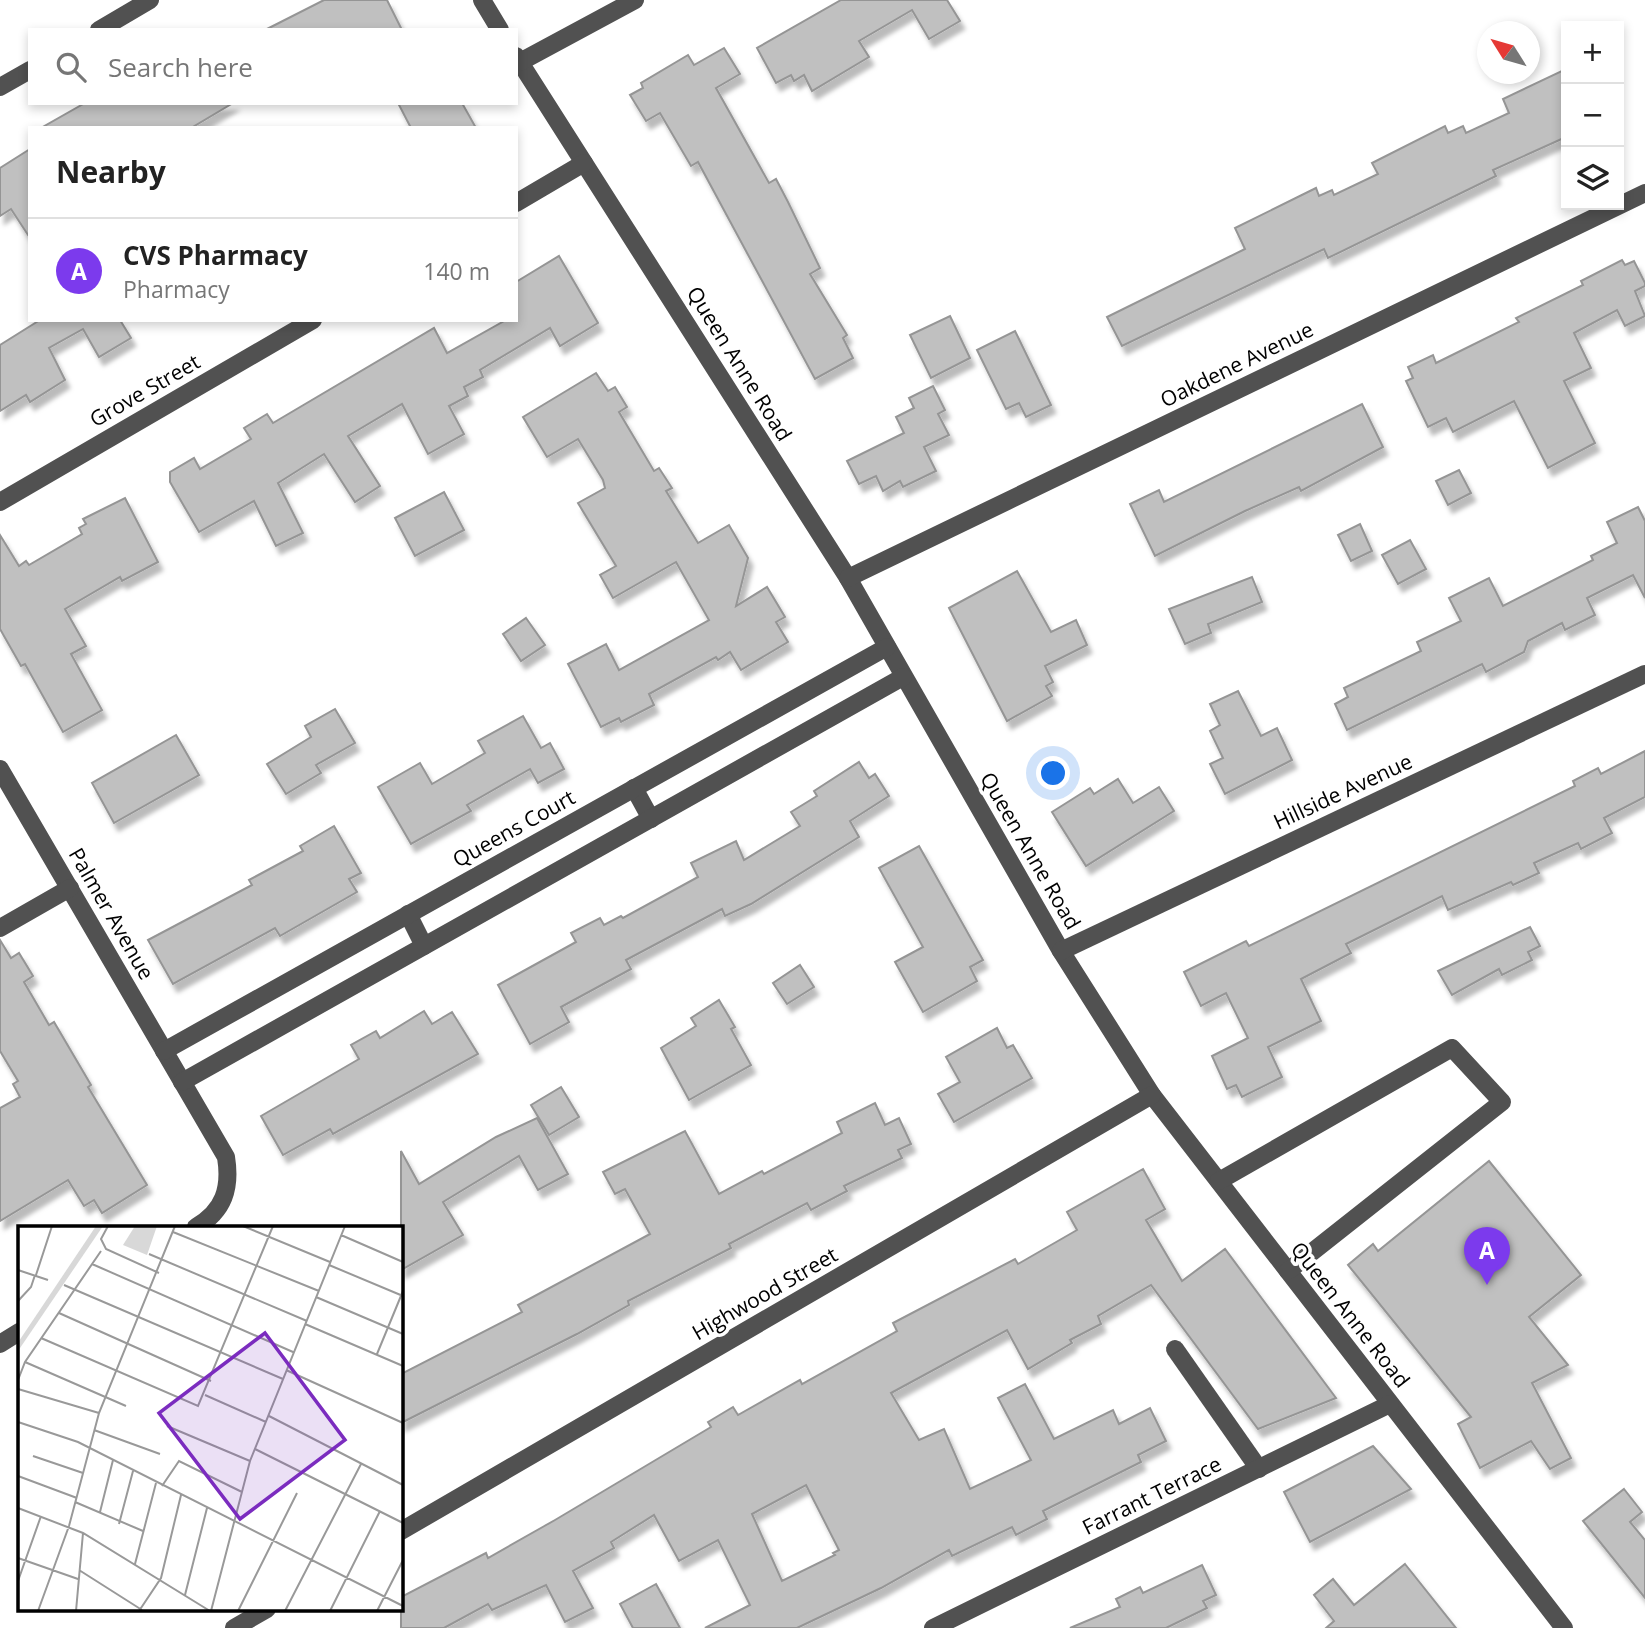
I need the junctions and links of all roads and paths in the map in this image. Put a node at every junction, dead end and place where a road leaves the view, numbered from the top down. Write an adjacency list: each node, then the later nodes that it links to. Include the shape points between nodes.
1 (150, 0): 4 (street)
2 (482, 0): 5 (street)
3 (635, 0): 6 (street)
4 (102, 28)
5 (499, 28)
6 (518, 60): 9 (street, Queen Anne Road)
7 (28, 70): 8 (street)
8 (0, 87)
9 (584, 163): 11 (street); 14 (street, Queen Anne Road)
10 (1645, 193): 14 (street, Oakdene Avenue)
11 (518, 202)
12 (310, 322): 13 (street, Grove Street)
13 (0, 502)
14 (848, 578): 15 (street, Queen Anne Road)
15 (887, 647): 17 (street, Queen Anne Road); 19 (street, Queens Court)
16 (1645, 674): 25 (street, Hillside Avenue)
17 (903, 677): 20 (street); 25 (street, Queen Anne Road)
18 (0, 769): 21 (street, Palmer Avenue)
19 (634, 788): 20 (street); 22 (street, Queens Court)
20 (651, 818): 24 (street)
21 (70, 888): 23 (street); 26 (street, Palmer Avenue)
22 (408, 914): 24 (street); 26 (street, Queens Court)
23 (0, 928)
24 (424, 946): 27 (street)
25 (1061, 951): 28 (street, Queen Anne Road)
26 (164, 1051): 27 (street, Palmer Avenue)
27 (183, 1082): 30 (street, Palmer Avenue, via 226,1157 229,1177 226,1196 210,1219)
28 (1152, 1095): 29 (street, Queen Anne Road); 37 (street, Highwood Street)
29 (1219, 1181): 31 (street, Queen Anne Road); 31 (street, via 1452,1048 1502,1102)
30 (198, 1226)
31 (1288, 1271): 35 (street, Queen Anne Road)
32 (18, 1333): 33 (street)
33 (0, 1344)
34 (1175, 1349): 36 (street)
35 (1390, 1404): 36 (street, Farrant Terrace); 41 (street, Queen Anne Road)
36 (1259, 1469): 40 (street, Farrant Terrace)
37 (402, 1530)
38 (265, 1610): 39 (street)
39 (234, 1628)
40 (933, 1628)
41 (1564, 1628)

